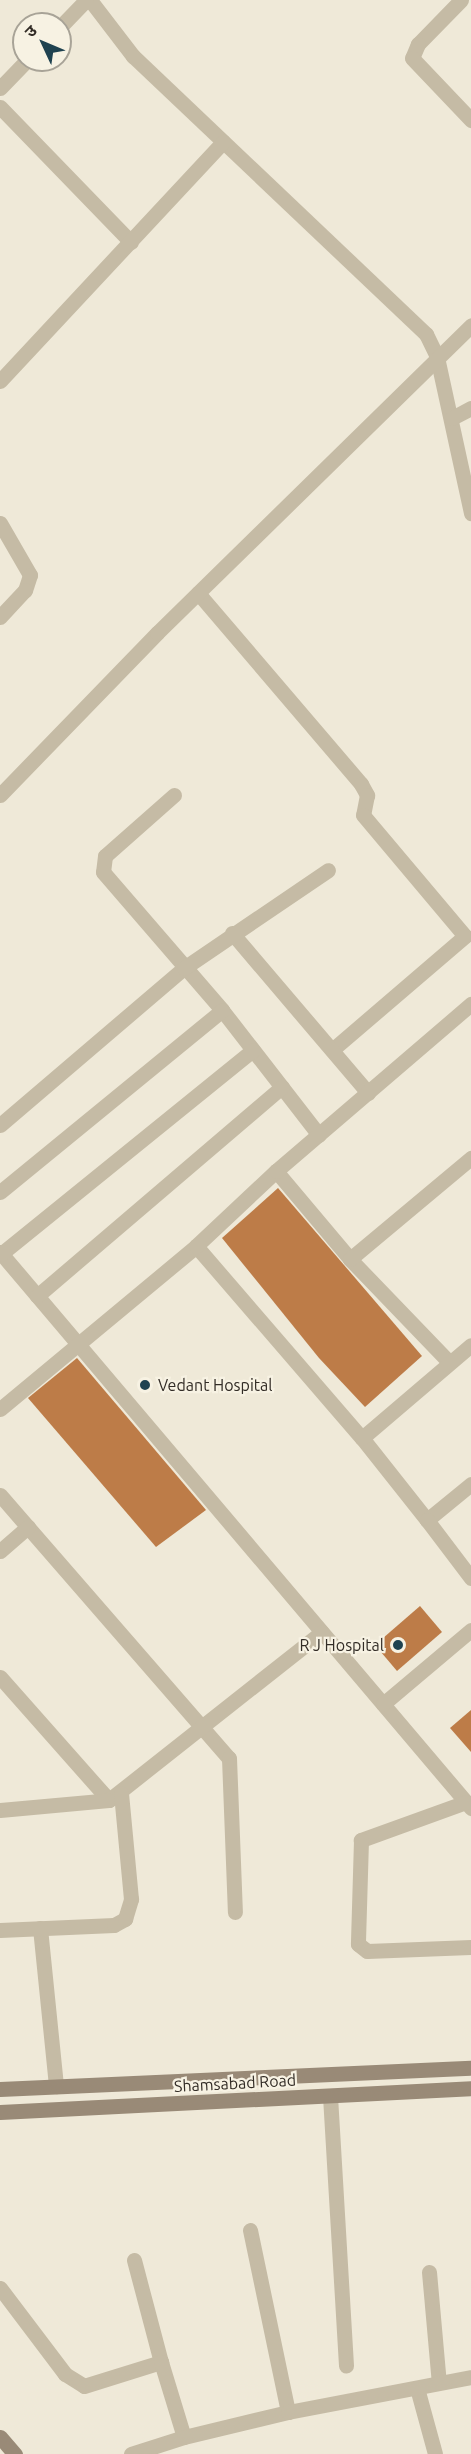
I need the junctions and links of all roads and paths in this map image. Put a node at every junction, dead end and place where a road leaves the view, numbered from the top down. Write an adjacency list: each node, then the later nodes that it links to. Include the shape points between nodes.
1 (88, 0): 3 (street); 8 (street, via 133,56)
2 (461, 0): 7 (street, via 417,44 412,58)
3 (72, 15)
4 (15, 72): 5 (street)
5 (0, 88)
6 (0, 107): 9 (street)
7 (471, 120)
8 (223, 142): 9 (street); 11 (street, via 413,321 434,345)
9 (131, 242): 12 (street)
10 (471, 325): 11 (street)
11 (437, 357): 14 (street); 18 (street)
12 (0, 381)
13 (471, 408): 14 (street)
14 (452, 418): 15 (street)
15 (467, 475): 16 (street)
16 (471, 513)
17 (0, 523): 19 (street, via 30,575 25,591)
18 (198, 593): 20 (street); 28 (street, via 361,784 367,795 363,815 465,936 458,946)
19 (0, 617)
20 (0, 795)
21 (174, 795): 24 (street, via 105,856 102,867)
22 (328, 870): 23 (street)
23 (232, 933): 24 (street); 28 (street)
24 (184, 968): 26 (street); 31 (street)
25 (471, 1004): 30 (street)
26 (222, 1010): 27 (street); 35 (street)
27 (253, 1050): 29 (street); 37 (street)
28 (332, 1050): 30 (street)
29 (282, 1087): 32 (street); 39 (street)
30 (368, 1093): 32 (street)
31 (0, 1125)
32 (320, 1135): 34 (street)
33 (471, 1158): 38 (street)
34 (276, 1171): 36 (street); 38 (street)
35 (0, 1192)
36 (196, 1246): 40 (street); 44 (street)
37 (1, 1253): 39 (street)
38 (350, 1259): 42 (street)
39 (38, 1296): 40 (street)
40 (78, 1343): 43 (street); 52 (street)
41 (471, 1346): 42 (street)
42 (449, 1362): 44 (street)
43 (0, 1409)
44 (362, 1438): 47 (street)
45 (471, 1484): 47 (street)
46 (0, 1495): 48 (street)
47 (427, 1520): 50 (street)
48 (28, 1527): 49 (street); 55 (street)
49 (0, 1551)
50 (471, 1578)
51 (471, 1630): 54 (street)
52 (322, 1632): 54 (street); 55 (street)
53 (0, 1677): 56 (street)
54 (383, 1704): 57 (street)
55 (201, 1728): 56 (street); 59 (street, via 224,1751 231,1766)
56 (115, 1797): 58 (street); 60 (street, via 130,1911 114,1925)
57 (469, 1805): 62 (street, via 362,1840 358,1944 367,1951)
58 (0, 1810)
59 (235, 1912)
60 (40, 1928): 61 (street); 64 (street)
61 (0, 1930)
62 (471, 1947)
63 (471, 2068): 64 (main road, Shamsabad Road)
64 (56, 2086): 66 (main road, Shamsabad Road)
65 (471, 2088): 67 (main road, Shamsabad Road)
66 (0, 2089)
67 (330, 2096): 68 (main road, Shamsabad Road); 74 (street)
68 (0, 2112)
69 (250, 2230): 78 (street)
70 (134, 2260): 73 (street)
71 (429, 2272): 76 (street)
72 (0, 2288): 73 (street, via 65,2374 84,2386)
73 (161, 2362): 80 (street)
74 (346, 2366)
75 (471, 2377): 76 (street)
76 (439, 2383): 77 (street)
77 (417, 2388): 78 (street); 83 (street)
78 (288, 2412): 80 (street)
79 (0, 2437): 81 (main road)
80 (184, 2437): 82 (street)
81 (15, 2454)
82 (131, 2454)
83 (435, 2454)

